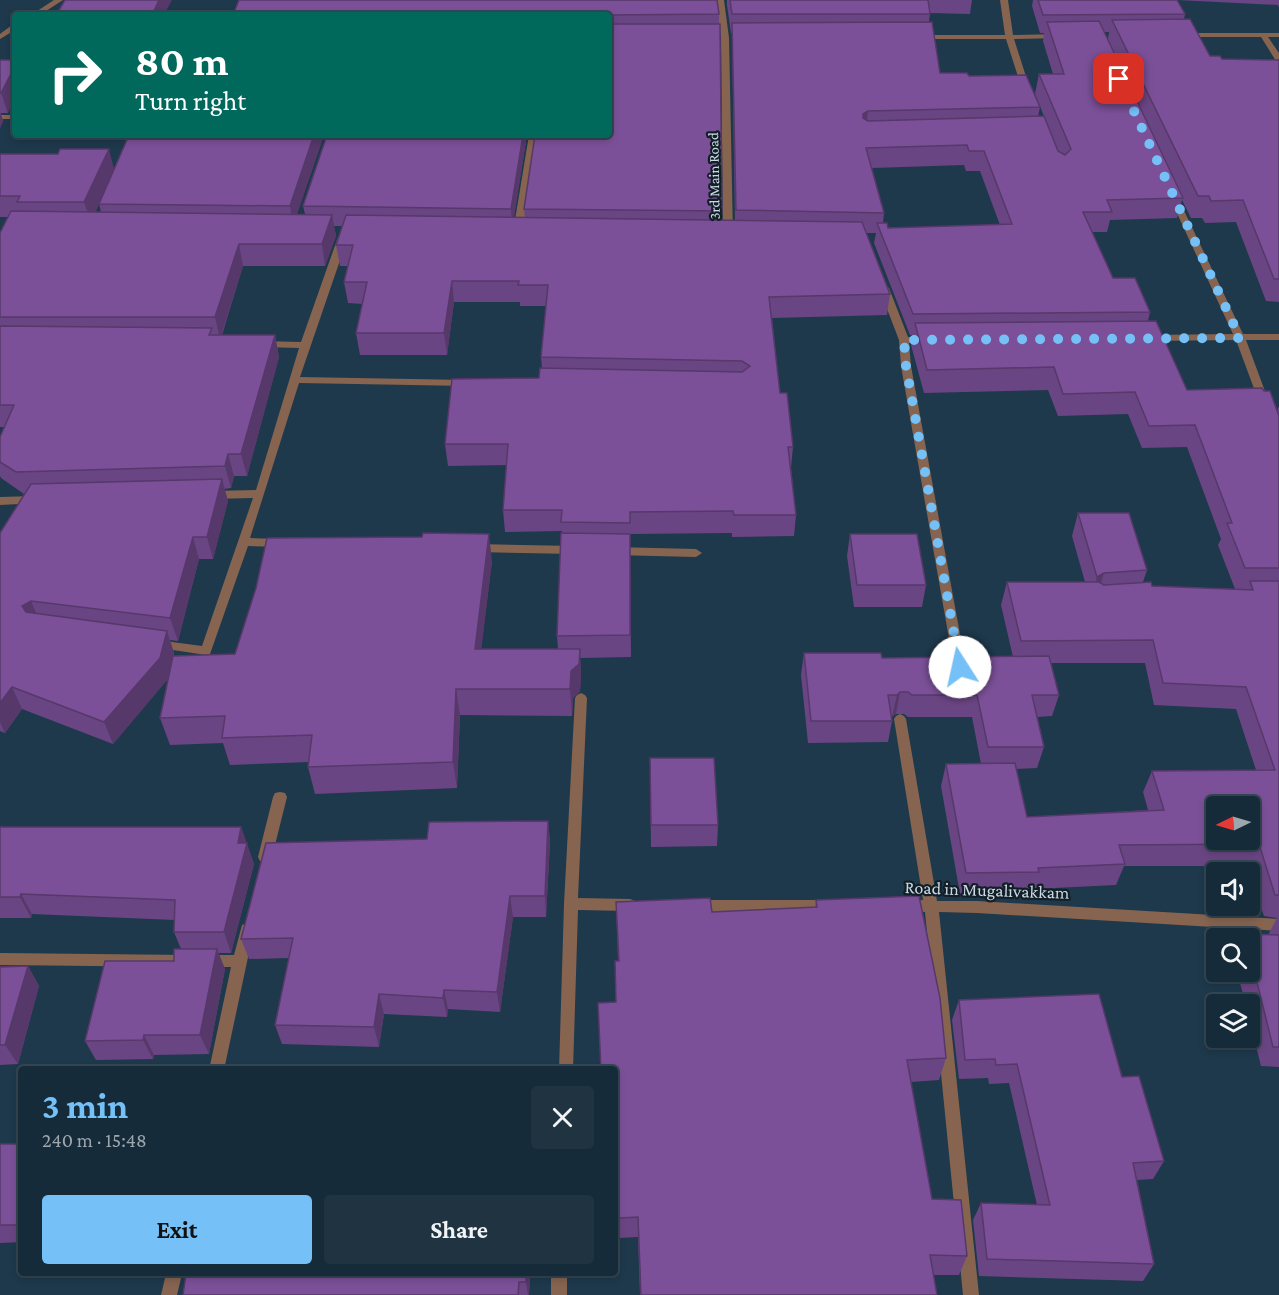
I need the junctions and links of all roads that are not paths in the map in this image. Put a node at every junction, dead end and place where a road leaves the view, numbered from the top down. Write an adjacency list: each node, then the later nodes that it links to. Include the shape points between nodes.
1 (59, 0): 4 (street)
2 (720, 0): 12 (street, 3rd Main Road)
3 (1004, 0): 10 (street)
4 (40, 12)
5 (1263, 35): 6 (street); 8 (street); 14 (street)
6 (1279, 35)
7 (1076, 36): 10 (street)
8 (1169, 36)
9 (914, 37): 10 (street)
10 (1009, 37): 15 (street)
11 (713, 38): 12 (street)
12 (725, 38): 13 (street); 23 (street, 3rd Main Road)
13 (736, 38)
14 (1279, 58)
15 (1029, 95)
16 (532, 138): 20 (street)
17 (1169, 187): 27 (street)
18 (345, 230): 32 (street)
19 (506, 232): 20 (street)
20 (518, 232): 21 (street)
21 (529, 232)
22 (717, 236): 23 (street, 3rd Main Road)
23 (728, 237): 24 (street)
24 (740, 237)
25 (881, 279): 29 (street)
26 (1279, 337): 27 (street)
27 (1240, 338): 28 (street); 35 (street)
28 (1132, 339)
29 (904, 340): 30 (street); 45 (street)
30 (940, 340)
31 (246, 344): 32 (street)
32 (304, 345): 33 (street)
33 (294, 380): 34 (street); 36 (street)
34 (482, 383)
35 (1267, 411)
36 (260, 494): 37 (street); 40 (street)
37 (201, 496)
38 (47, 500): 39 (street)
39 (0, 501)
40 (243, 542): 41 (street); 44 (street, via 206,651)
41 (291, 543)
42 (458, 547): 43 (street)
43 (696, 553)
44 (147, 643)
45 (960, 667)
46 (581, 698): 50 (street)
47 (900, 719): 55 (street)
48 (280, 797): 49 (street)
49 (261, 873)
50 (571, 904): 51 (street); 61 (street)
51 (647, 905)
52 (680, 906): 53 (street)
53 (847, 906)
54 (895, 906): 55 (street, Road in Mugalivakkam)
55 (931, 906): 57 (street, Road in Mugalivakkam); 66 (street)
56 (250, 917): 59 (street)
57 (1279, 925)
58 (0, 959): 59 (street)
59 (239, 961): 60 (street)
60 (217, 1066)
61 (566, 1066)
62 (174, 1276): 64 (street)
63 (559, 1276): 65 (street)
64 (169, 1295)
65 (559, 1295)
66 (971, 1295)

